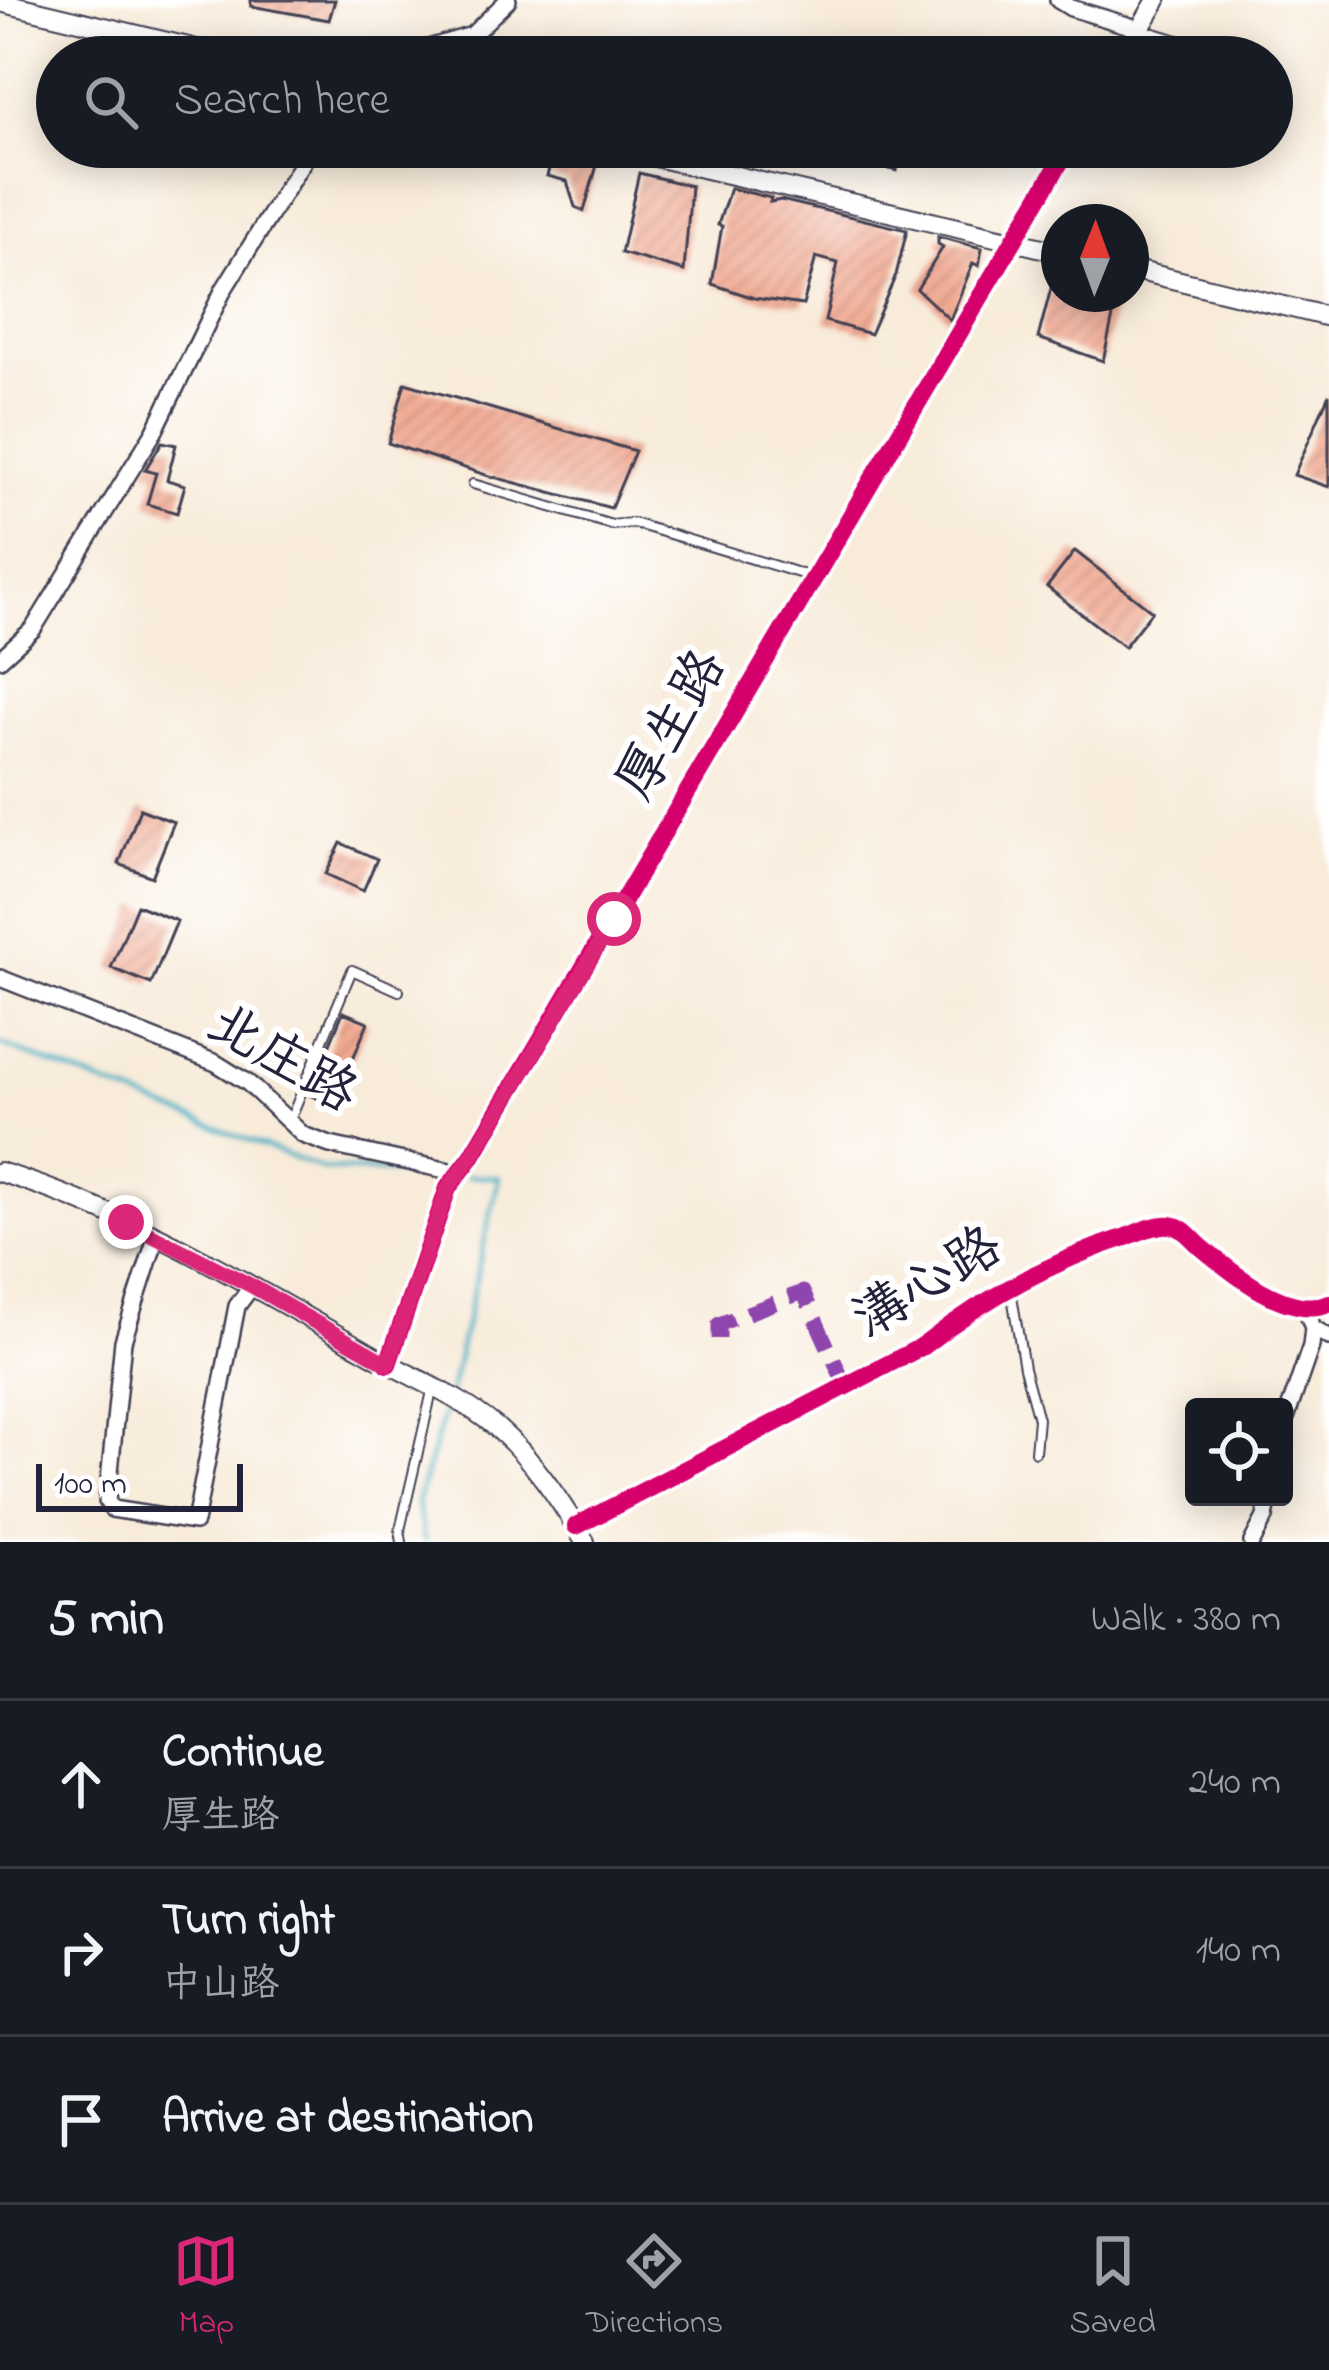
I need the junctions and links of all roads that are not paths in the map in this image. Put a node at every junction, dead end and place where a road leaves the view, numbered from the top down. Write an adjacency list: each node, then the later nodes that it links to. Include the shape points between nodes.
1 (508, 0): 7 (street)
2 (1058, 0): 5 (street)
3 (1157, 0): 5 (street)
4 (0, 2): 6 (street)
5 (1140, 29): 8 (street); 9 (lane)
6 (142, 36)
7 (469, 36)
8 (1136, 36)
9 (1164, 36)
10 (299, 168): 19 (street, via 215,304 142,451 33,629)
11 (702, 168): 13 (street)
12 (1056, 168): 13 (street, 厚生路)
13 (1012, 241): 14 (street); 18 (street, 厚生路)
14 (1041, 248)
15 (1149, 273): 16 (street)
16 (1329, 317)
17 (473, 484): 18 (lane)
18 (813, 577): 24 (street, 厚生路)
19 (0, 659)
20 (0, 978): 22 (street, 北庄路, via 216,1063)
21 (399, 991): 22 (lane, via 352,970)
22 (290, 1122): 24 (street, 北庄路, via 330,1145)
23 (0, 1172): 25 (street)
24 (459, 1173): 32 (street, 厚生路)
25 (156, 1238): 26 (street); 26 (street, via 123,1341 112,1509 195,1522 237,1306)
26 (252, 1286): 32 (street)
27 (1011, 1288): 29 (street, 溝心路, via 1070,1255 1168,1224 1279,1301); 35 (lane, via 1038,1419); 37 (street, 溝心路, via 923,1346)
28 (1329, 1303): 29 (street)
29 (1306, 1309): 30 (street)
30 (1313, 1328): 31 (street); 34 (street)
31 (1329, 1337)
32 (388, 1364): 33 (street)
33 (436, 1387): 37 (street, via 512,1442); 38 (lane)
34 (1292, 1398)
35 (1034, 1452)
36 (1267, 1506): 39 (street)
37 (581, 1534)
38 (402, 1542)
39 (1252, 1542)

